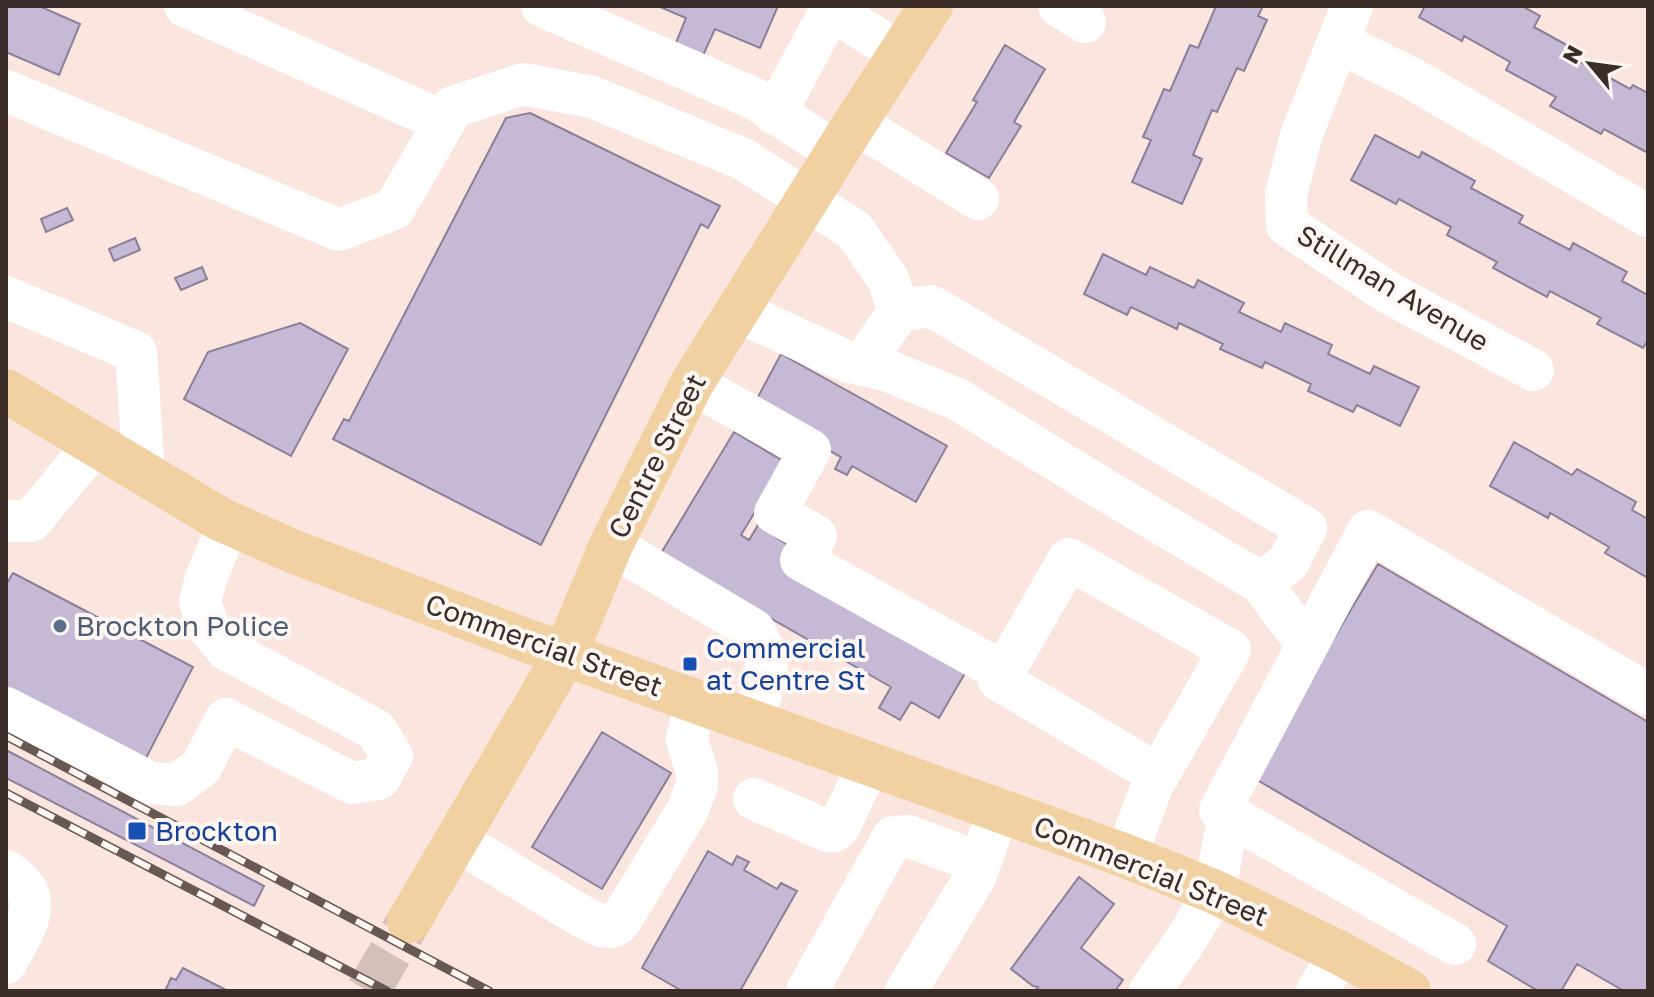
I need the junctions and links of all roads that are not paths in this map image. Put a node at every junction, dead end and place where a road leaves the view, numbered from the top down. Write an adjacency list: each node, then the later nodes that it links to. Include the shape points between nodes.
1 (185, 6): 9 (street)
2 (542, 6): 8 (street, via 755,99)
3 (836, 6): 6 (street); 8 (street)
4 (931, 6): 6 (main road, Centre Street)
5 (1345, 24): 13 (street, via 1413,79); 18 (street, Stillman Avenue, via 1301,136 1286,195 1287,225 1389,293)
6 (900, 53): 10 (main road, Centre Street)
7 (6, 91): 9 (street, via 339,230 394,209)
8 (775, 114): 10 (street)
9 (444, 122): 12 (street, via 453,107 523,84 592,97 743,159)
10 (846, 138): 11 (street); 12 (main road, Centre Street)
11 (978, 199)
12 (806, 200): 15 (main road, Centre Street); 16 (street, via 854,230 888,279)
13 (1648, 216)
14 (6, 297): 22 (street, via 136,352)
15 (737, 311): 17 (street); 19 (main road, Centre Street)
16 (899, 311): 17 (street); 26 (street, via 931,306 1306,528 1288,563)
17 (862, 365): 26 (street, via 957,399)
18 (1533, 370)
19 (692, 383): 25 (main road, Centre Street); 29 (street, via 810,450 775,513 816,536 801,560)
20 (6, 391): 21 (main road, Commercial Street)
21 (95, 444): 22 (main road, Commercial Street); 23 (street)
22 (144, 474): 24 (main road, Commercial Street)
23 (18, 521)
24 (229, 523): 28 (main road, Commercial Street); 32 (street, via 200,602 209,628 226,649 376,730 392,756 379,779 352,783 226,719 201,767 177,785 151,783)
25 (611, 545): 28 (main road, Centre Street); 33 (street, via 754,630 767,671)
26 (1261, 583): 27 (street)
27 (1307, 645): 30 (street, via 1368,531); 38 (street, via 1220,810)
28 (565, 655): 31 (main road, Commercial Street); 39 (main road, Centre Street)
29 (1003, 672): 35 (street, via 999,680); 35 (street, via 1069,559 1230,650)
30 (1648, 694)
31 (695, 701): 33 (main road, Commercial Street); 39 (street, via 687,740 697,785 687,811 619,923 601,926)
32 (6, 708)
33 (753, 722): 34 (main road, Commercial Street)
34 (869, 764): 36 (street, via 834,831); 37 (main road, Commercial Street)
35 (1159, 775): 40 (street)
36 (754, 799)
37 (999, 810): 40 (main road, Commercial Street); 41 (street)
38 (1233, 817): 43 (street); 45 (street)
39 (456, 840): 44 (main road, Centre Street)
40 (1126, 856): 43 (main road, Commercial Street)
41 (980, 863): 48 (street, via 908,836 893,837); 49 (street)
42 (6, 871): 47 (street, via 30,894 30,917)
43 (1215, 892): 46 (main road, Commercial Street); 50 (street)
44 (409, 921)
45 (1455, 944)
46 (1340, 953): 51 (street); 52 (main road, Commercial Street)
47 (6, 963)
48 (807, 991)
49 (906, 991)
50 (1150, 991)
51 (1317, 991)
52 (1409, 991)

